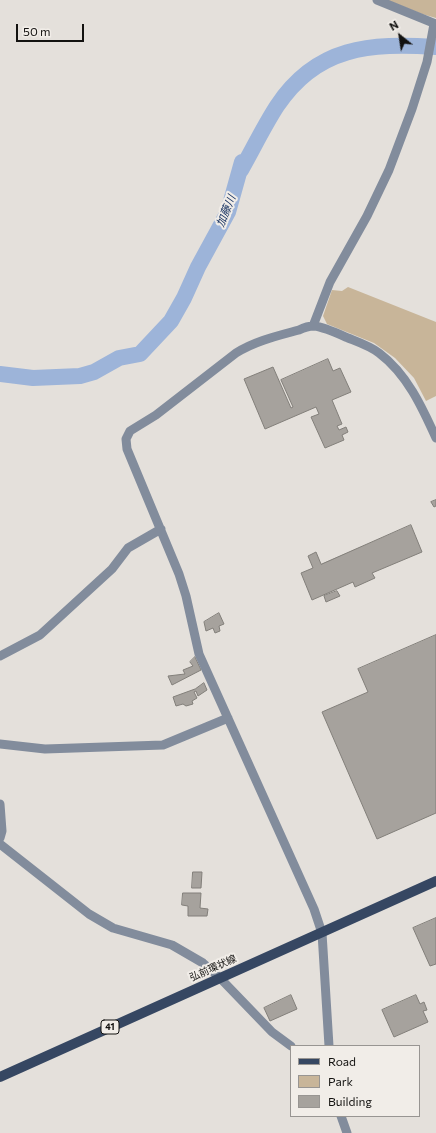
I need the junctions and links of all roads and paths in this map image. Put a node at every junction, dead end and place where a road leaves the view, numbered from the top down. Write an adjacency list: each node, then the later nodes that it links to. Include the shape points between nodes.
1 (377, 0): 2 (street)
2 (435, 24): 3 (street, via 412,109 389,170 330,282)
3 (313, 326): 4 (street, via 360,343 378,352 391,363 412,390); 5 (street, via 241,349 156,415 130,431 126,439 127,449)
4 (436, 438)
5 (161, 529): 6 (street, via 128,548 112,569 40,635); 7 (street, via 186,596 199,654)
6 (0, 656)
7 (228, 718): 8 (street, via 163,744 45,749); 14 (street, via 314,909)
8 (0, 744)
9 (0, 804): 10 (street)
10 (1, 815): 11 (street)
11 (0, 838)
12 (0, 844): 15 (street, via 89,914 112,928 185,951)
13 (436, 881): 14 (main road, 弘前環状線 / 41)
14 (322, 933): 15 (main road, 弘前環状線 / 41); 17 (street)
15 (220, 978): 16 (street, via 272,1032); 18 (main road, 弘前環状線 / 41)
16 (290, 1045)
17 (329, 1045)
18 (0, 1076)
19 (341, 1117): 20 (street)
20 (347, 1133)

